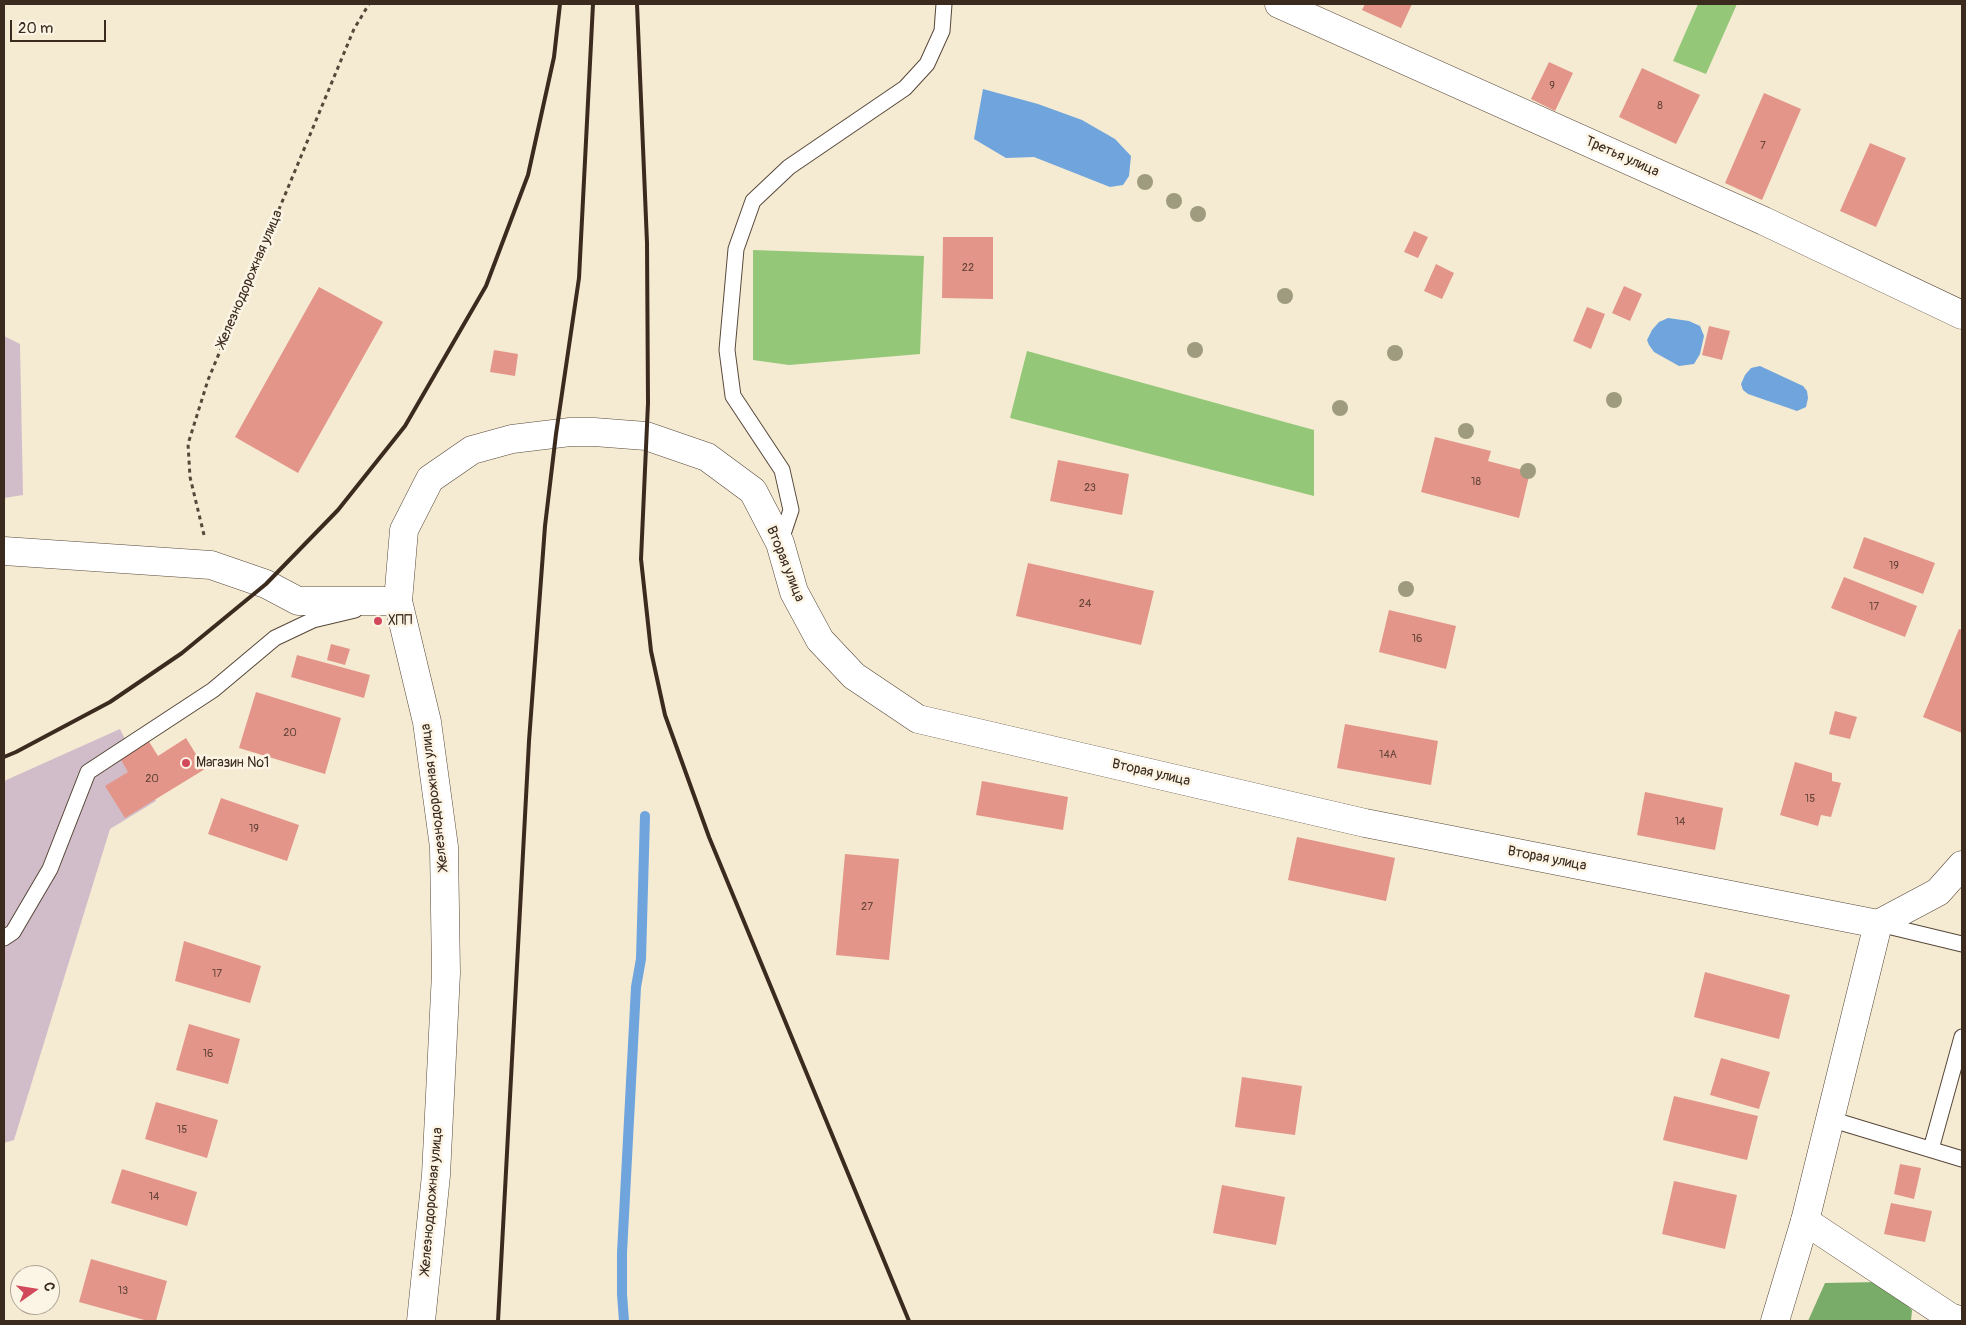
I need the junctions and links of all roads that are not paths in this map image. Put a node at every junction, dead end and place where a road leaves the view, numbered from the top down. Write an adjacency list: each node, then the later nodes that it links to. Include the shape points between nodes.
1 (944, 4): 5 (lane, via 942,31 927,64 905,88 789,167 753,201 736,249 727,350 733,396 782,470 791,510)
2 (1279, 4): 3 (street, Третья улица, via 1764,220)
3 (1962, 315)
4 (556, 434): 5 (street, Вторая улица, via 594,432 646,436 707,457 753,491); 7 (street, Железнодорожная улица, via 512,439 472,450 430,479 404,530)
5 (780, 543): 9 (street, Вторая улица, via 794,592 820,640 854,676 918,719 1365,823)
6 (4, 551): 7 (street, via 211,565 266,584 298,601)
7 (398, 601): 10 (lane, via 313,620 275,638 212,690 88,772 50,869 13,932); 17 (street, Железнодорожная улица, via 427,722 444,847 446,973 436,1175)
8 (1962, 865): 9 (street, via 1938,892)
9 (1878, 924): 11 (lane); 13 (street)
10 (4, 938)
11 (1962, 944)
12 (1962, 1037): 14 (lane)
13 (1830, 1119): 14 (lane); 16 (street)
14 (1931, 1150): 15 (lane)
15 (1962, 1159)
16 (1804, 1221): 18 (street); 19 (street, via 1950,1317)
17 (421, 1321)
18 (1775, 1321)
19 (1962, 1321)

